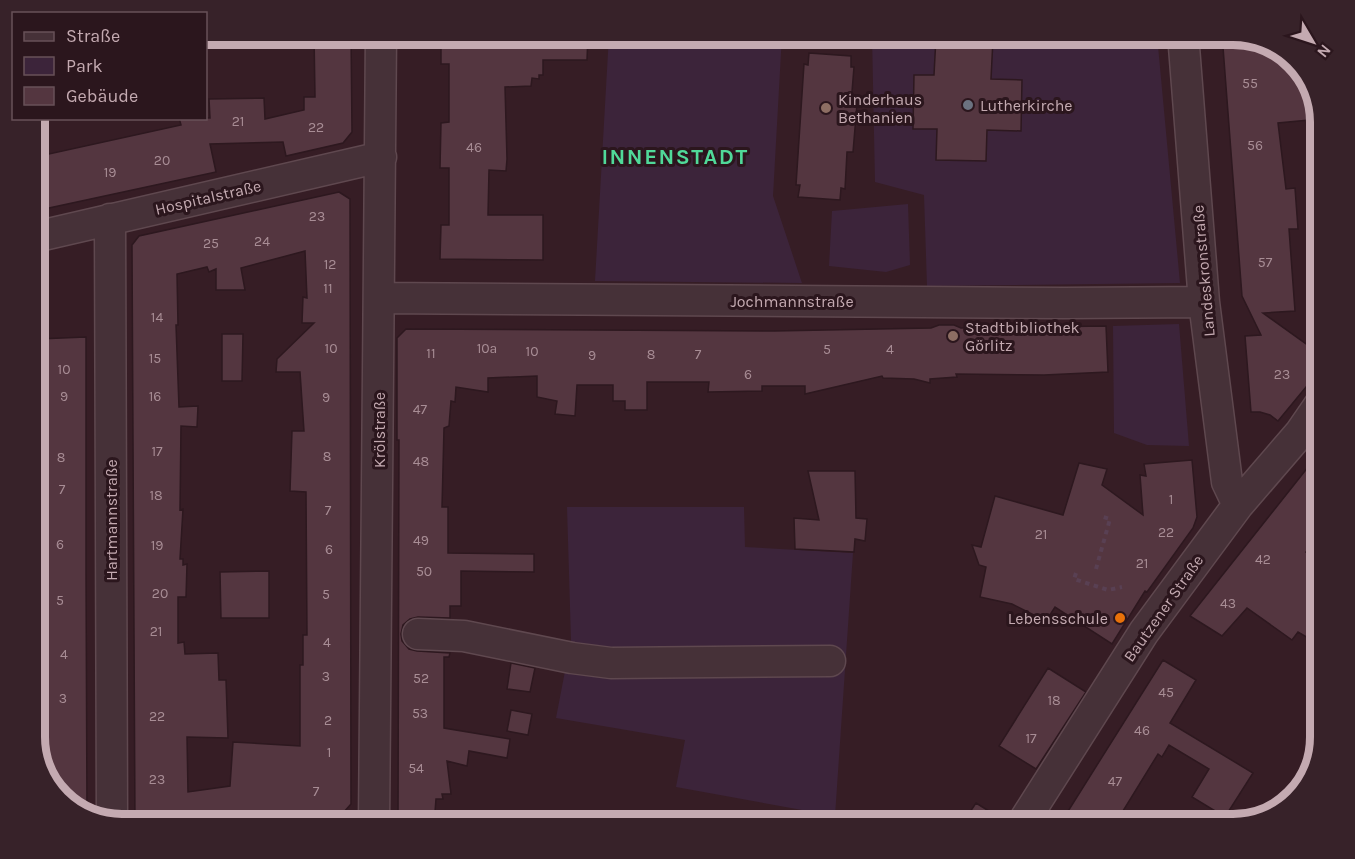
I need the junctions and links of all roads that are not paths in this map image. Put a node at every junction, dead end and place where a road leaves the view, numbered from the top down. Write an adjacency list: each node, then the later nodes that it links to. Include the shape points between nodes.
1 (381, 45): 3 (street, Krölstraße)
2 (1184, 45): 7 (street, Landeskronstraße)
3 (381, 157): 4 (street, Hospitalstraße); 6 (street, Krölstraße)
4 (110, 219): 5 (street, Hospitalstraße); 12 (street, Hartmannstraße)
5 (45, 235)
6 (380, 298): 7 (street, Jochmannstraße); 13 (street, Krölstraße)
7 (1204, 302): 9 (street, Landeskronstraße, via 1227,482)
8 (1310, 418): 9 (street, Bautzener Straße)
9 (1238, 505): 14 (street, Bautzener Straße, via 1144,632)
10 (418, 634): 11 (street, via 464,636 611,663)
11 (830, 661)
12 (112, 813)
13 (374, 814)
14 (1029, 814)

